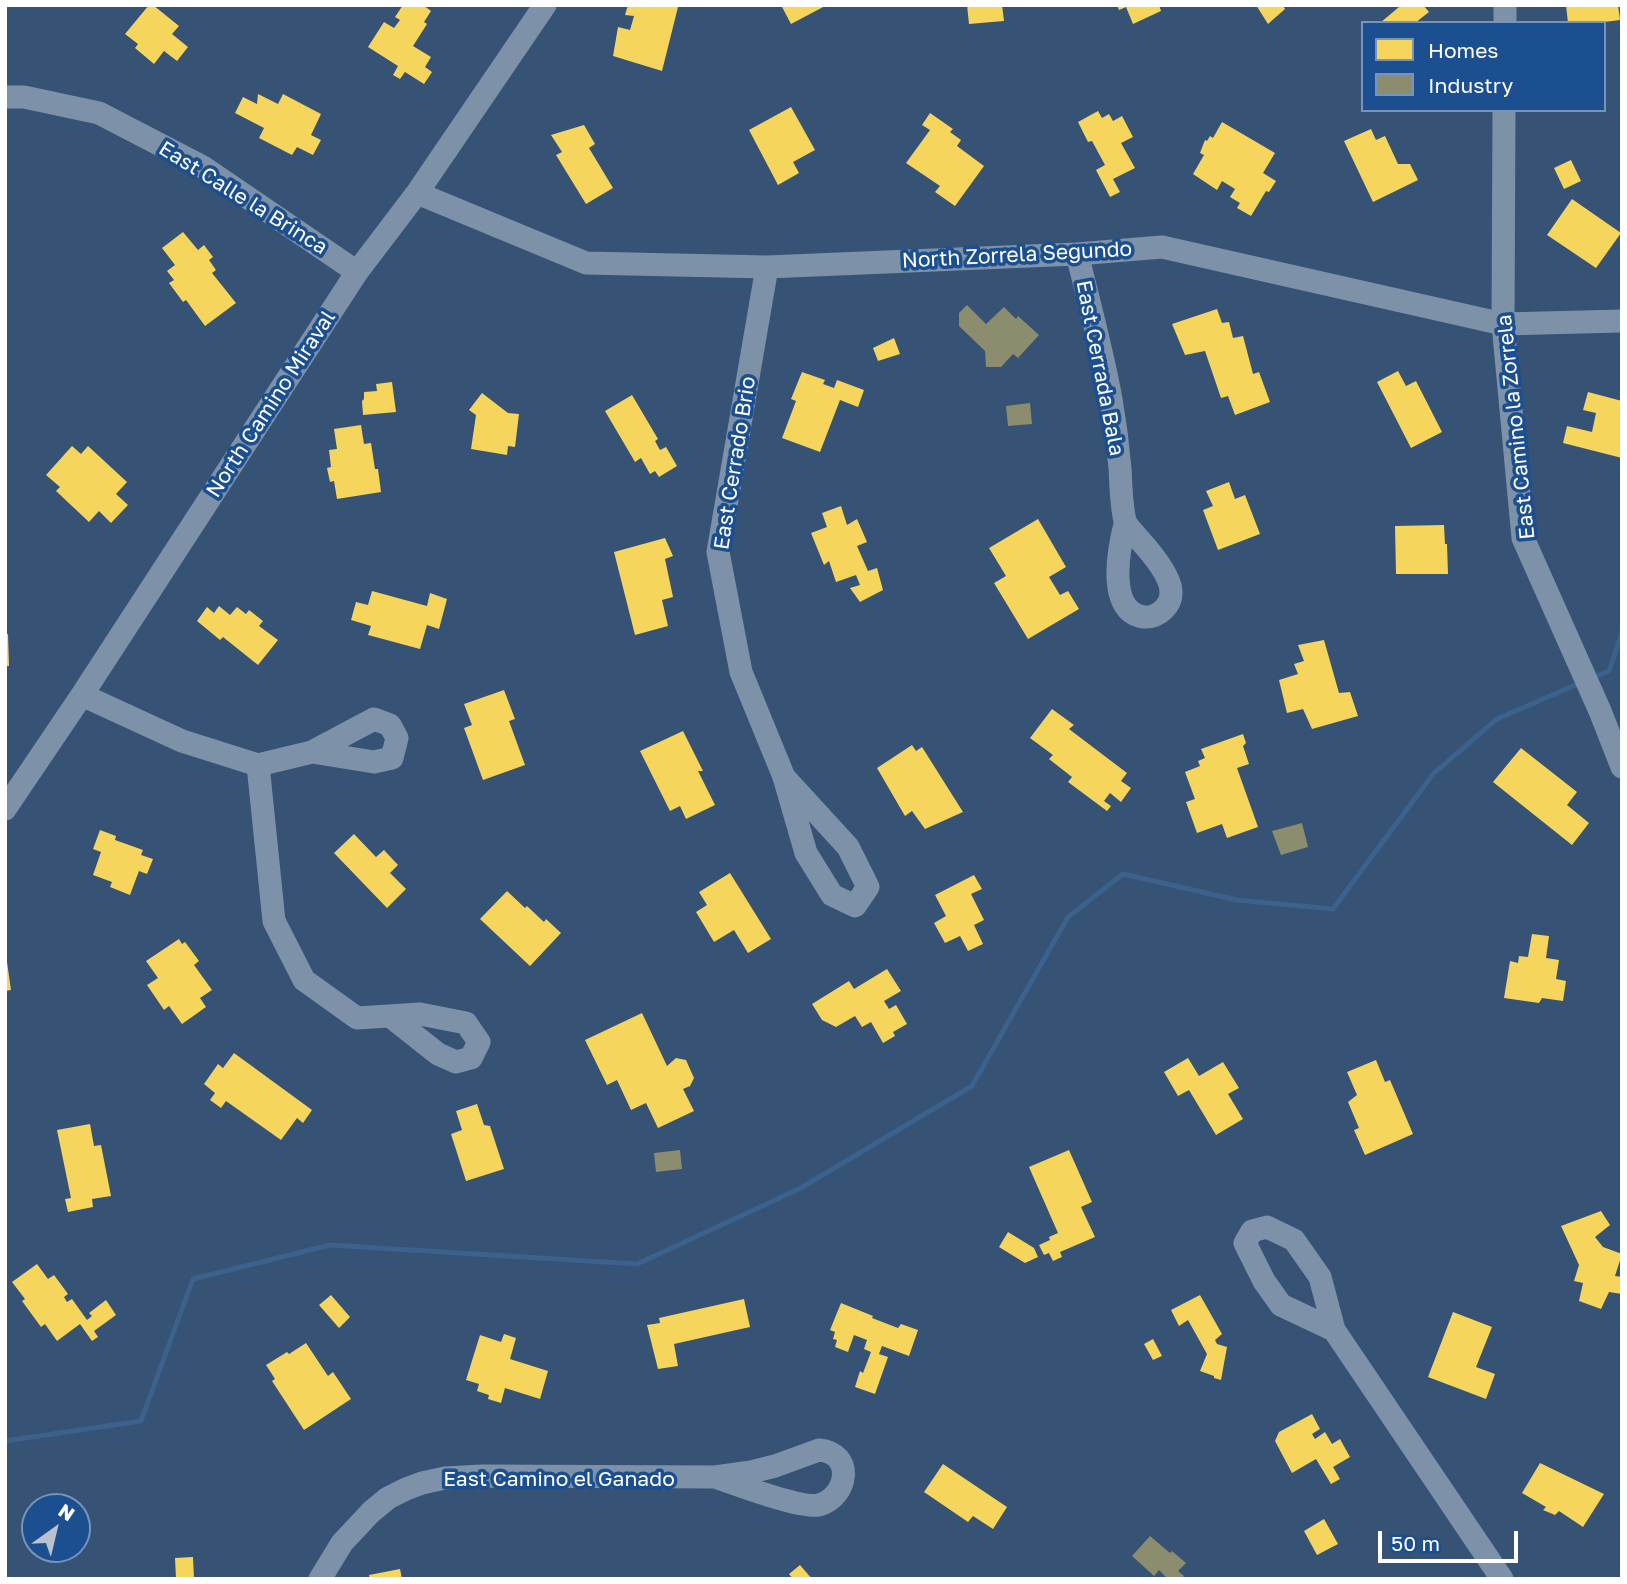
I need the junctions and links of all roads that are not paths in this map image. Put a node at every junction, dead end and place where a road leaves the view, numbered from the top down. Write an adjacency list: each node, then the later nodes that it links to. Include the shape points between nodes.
1 (545, 5): 4 (street, North Camino Miraval)
2 (5, 97): 7 (street, East Calle la Brinca, via 24,96 99,113 202,167)
3 (1504, 112): 9 (street, East Camino la Zorrela)
4 (417, 193): 6 (street, North Zorrela Segundo, via 586,263); 7 (street, North Camino Miraval)
5 (1077, 254): 6 (street, North Zorrela Segundo); 9 (street, North Zorrela Segundo, via 1162,247); 10 (street, East Cerrada Bala, via 1111,399)
6 (767, 267): 15 (street, East Cerrado Brio, via 718,552 741,673)
7 (357, 272): 11 (street, North Camino Miraval)
8 (1622, 321): 9 (street, North Zorrela Segundo)
9 (1503, 324): 14 (street, East Camino la Zorrela, via 1523,538)
10 (1125, 524)
11 (82, 695): 13 (street, via 182,741); 16 (street, North Camino Miraval)
12 (312, 752): 13 (street)
13 (258, 765): 17 (street, via 274,921 304,980 357,1018)
14 (1622, 767)
15 (784, 777): 15 (street, East Cerrado Brio, via 848,847 868,887 855,906 832,895 806,853)
16 (5, 809)
17 (390, 1016)
18 (1334, 1330): 18 (street, via 1320,1277 1294,1240 1267,1227 1252,1231 1245,1243 1281,1305); 21 (street)
19 (715, 1478): 19 (street, East Camino el Ganado, via 795,1503 818,1505 840,1488 844,1470 834,1454 819,1450 775,1466); 20 (street, East Camino el Ganado, via 482,1476 422,1483 371,1511 342,1543)
20 (320, 1579)
21 (1502, 1579)

